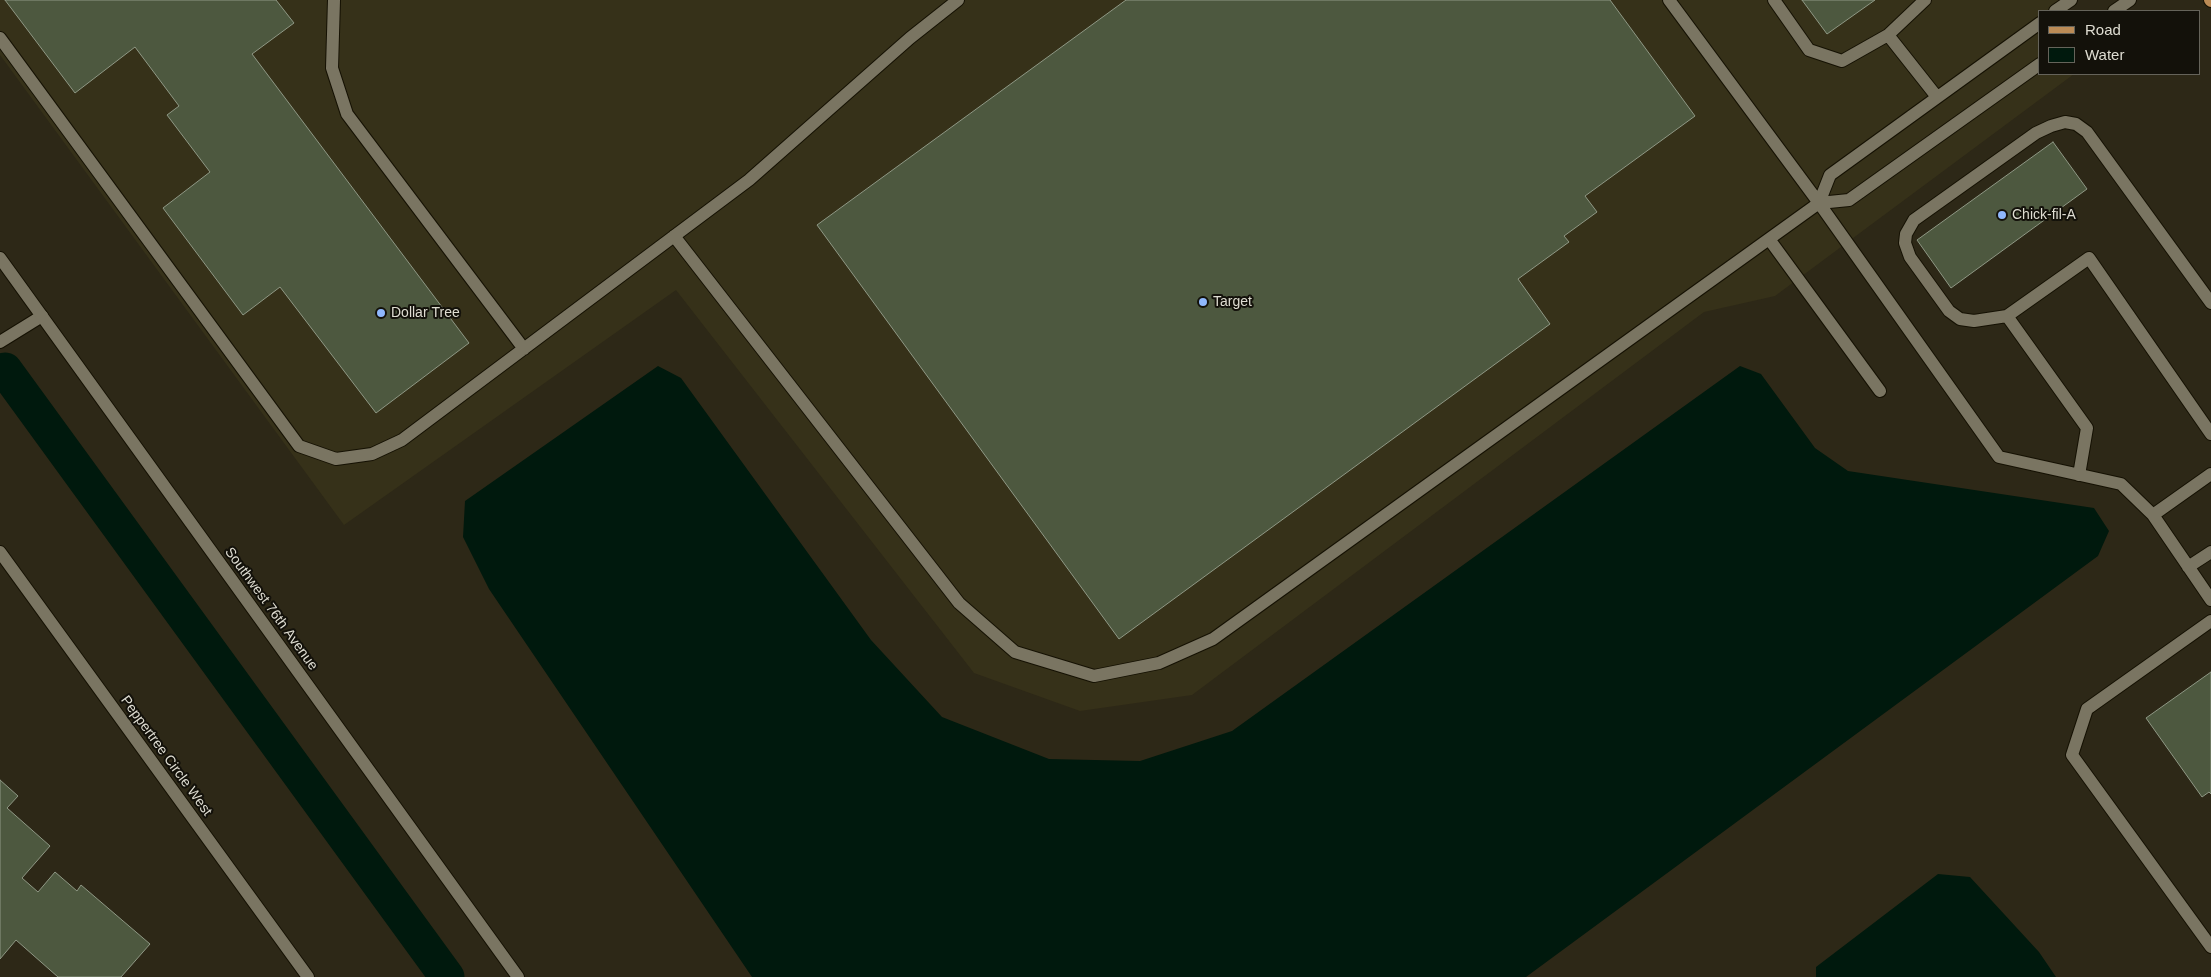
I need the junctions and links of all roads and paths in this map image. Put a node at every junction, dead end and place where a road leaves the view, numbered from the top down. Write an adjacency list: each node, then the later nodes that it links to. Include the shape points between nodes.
1 (334, 0): 23 (street, via 332,68 347,114)
2 (958, 0): 16 (street, via 910,38 749,180)
3 (1669, 0): 15 (street)
4 (1774, 0): 11 (street, via 1809,50 1842,61)
5 (1925, 0): 11 (street)
6 (2071, 0): 8 (street)
7 (2130, 0): 9 (street)
8 (2056, 10)
9 (2115, 10)
10 (2038, 24): 14 (street)
11 (1888, 35): 14 (street)
12 (0, 38): 23 (street, via 299,446 336,459 372,454 402,440)
13 (2038, 65): 15 (street, via 1849,200)
14 (1937, 97): 15 (street, via 1830,175)
15 (1819, 203): 17 (street); 27 (street, via 1999,457)
16 (674, 236): 17 (street, via 959,604 1014,652 1094,676 1159,663 1213,639); 23 (street)
17 (1769, 239): 24 (street)
18 (0, 258): 20 (street, Southwest 76th Avenue)
19 (2211, 303): 21 (street, via 2087,132 2076,124 2065,122 2036,133 1914,220 1906,234 1905,243 1910,257 1949,311 1960,319 1974,321)
20 (42, 316): 22 (street); 36 (street, Southwest 76th Avenue)
21 (2007, 316): 25 (street, via 2089,258); 27 (street, via 2086,428)
22 (0, 342)
23 (524, 349)
24 (1880, 392)
25 (2211, 434)
26 (2211, 474): 28 (street)
27 (2079, 475): 28 (street, via 2121,484)
28 (2153, 515): 31 (street)
29 (0, 552): 35 (street, Peppertree Circle West)
30 (2211, 552): 31 (street)
31 (2188, 567): 32 (street)
32 (2211, 600)
33 (2211, 621): 34 (street, via 2087,709 2072,754)
34 (2211, 947)
35 (308, 977)
36 (518, 977)

